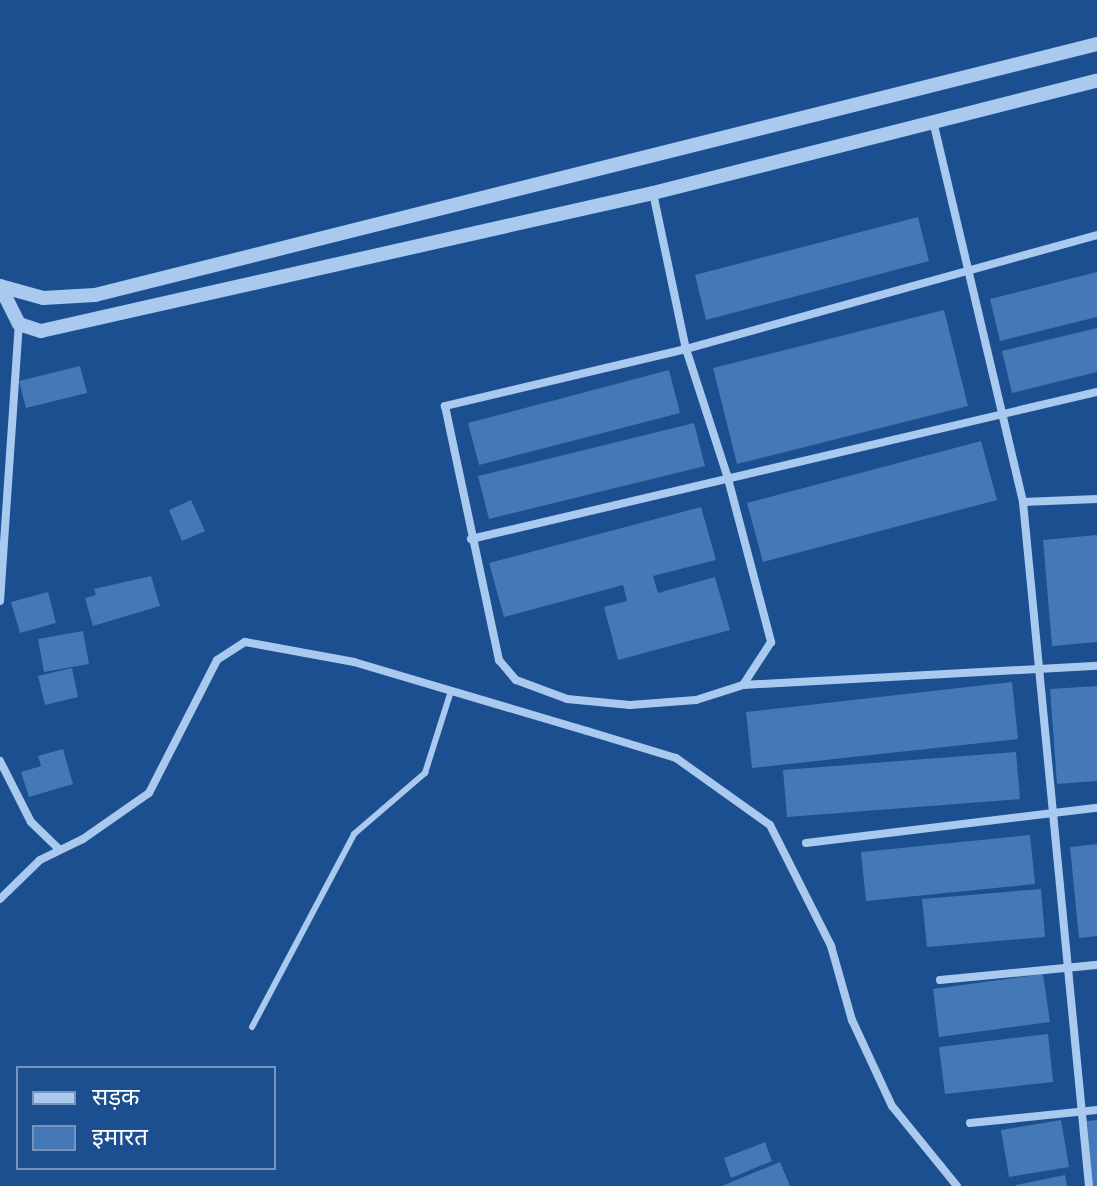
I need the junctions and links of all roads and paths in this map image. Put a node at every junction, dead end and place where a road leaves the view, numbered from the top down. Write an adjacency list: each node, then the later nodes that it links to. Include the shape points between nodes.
1 (1097, 44): 7 (street, via 95,295 43,298)
2 (1097, 81): 3 (street)
3 (933, 121): 4 (street); 6 (street)
4 (653, 193): 8 (street, via 41,331); 9 (street)
5 (1097, 235): 6 (street)
6 (969, 272): 9 (street); 11 (street)
7 (0, 286): 8 (street)
8 (19, 324): 16 (street)
9 (686, 349): 12 (street); 15 (street, via 445,406)
10 (1097, 392): 11 (street)
11 (1000, 415): 12 (street); 14 (street)
12 (727, 475): 15 (street); 19 (street, via 771,642)
13 (1097, 499): 14 (street)
14 (1023, 502): 18 (street)
15 (471, 539): 19 (street, via 499,660 516,680 567,699 630,705 696,700)
16 (0, 601)
17 (1097, 666): 18 (street)
18 (1039, 671): 19 (street); 23 (street)
19 (743, 685)
20 (451, 691): 25 (street, via 354,662 245,642 217,660 149,793); 30 (lane, via 425,773 354,834); 34 (street, via 676,758 770,825 831,946 852,1020 892,1106)
21 (0, 761): 25 (street, via 31,822)
22 (1097, 808): 23 (street)
23 (1052, 812): 24 (street); 28 (street)
24 (806, 843)
25 (60, 850): 26 (street, via 40,860)
26 (0, 899)
27 (1097, 965): 28 (street)
28 (1066, 968): 29 (street); 32 (street)
29 (940, 980)
30 (252, 1027)
31 (1097, 1110): 32 (street)
32 (1080, 1112): 33 (street); 35 (street)
33 (970, 1123)
34 (957, 1186)
35 (1089, 1186)

